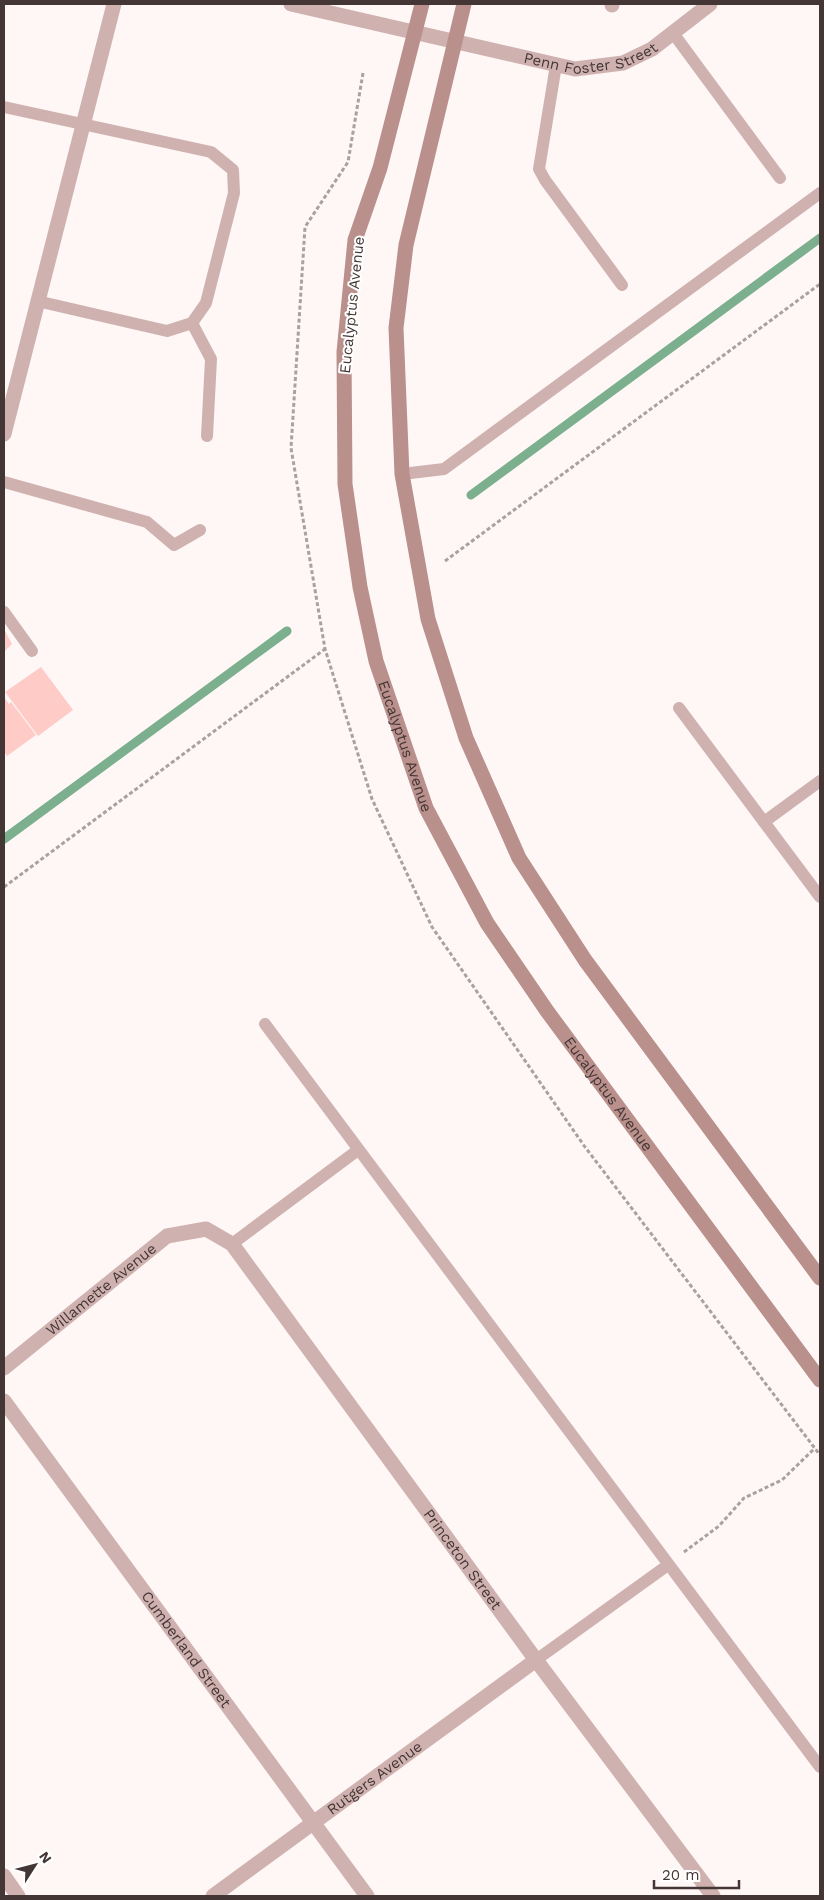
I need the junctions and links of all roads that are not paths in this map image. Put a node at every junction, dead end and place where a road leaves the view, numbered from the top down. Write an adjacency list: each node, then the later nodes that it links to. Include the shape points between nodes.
1 (114, 4): 11 (street)
2 (291, 4): 6 (street, Penn Foster Street)
3 (422, 4): 6 (street, Eucalyptus Avenue)
4 (464, 4): 8 (street)
5 (710, 4): 7 (street, Penn Foster Street)
6 (416, 31): 8 (street, Penn Foster Street); 34 (street, Eucalyptus Avenue, via 380,168 355,240 344,352 346,484 360,586 376,661 426,808 487,923 547,1011)
7 (673, 33): 9 (street, Penn Foster Street, via 652,49 623,63 575,68); 12 (lane)
8 (455, 40): 9 (street, Penn Foster Street); 19 (street, via 406,245 396,328)
9 (556, 65): 14 (lane, via 539,169)
10 (4, 107): 11 (lane)
11 (83, 125): 15 (street); 16 (lane, via 212,152 233,170 234,193 206,303)
12 (780, 178)
13 (820, 193): 19 (lane, via 444,469)
14 (622, 285)
15 (37, 301): 16 (lane, via 167,331); 17 (street)
16 (192, 323): 18 (lane, via 211,359)
17 (4, 434)
18 (207, 436)
19 (402, 474): 32 (street, via 431,628 466,738 519,858 585,960)
20 (4, 482): 21 (lane, via 147,522 174,545)
21 (200, 530)
22 (4, 612): 23 (lane)
23 (32, 650)
24 (679, 708): 26 (lane)
25 (820, 781): 26 (lane)
26 (764, 822): 27 (lane)
27 (820, 897)
28 (265, 1024): 29 (lane)
29 (358, 1150): 31 (lane); 36 (lane)
30 (206, 1229): 31 (street, Princeton Street); 33 (street, Willamette Avenue, via 167,1236)
31 (232, 1244): 37 (street, Princeton Street)
32 (820, 1278)
33 (4, 1368)
34 (820, 1380)
35 (4, 1401): 39 (street, Cumberland Street)
36 (668, 1565): 37 (lane); 38 (lane)
37 (536, 1660): 39 (street, Rutgers Avenue); 44 (street, Princeton Street)
38 (820, 1768)
39 (313, 1823): 42 (street, Rutgers Avenue); 43 (street, Cumberland Street)
40 (4, 1876): 41 (street)
41 (18, 1896)
42 (213, 1896)
43 (367, 1896)
44 (714, 1896)

